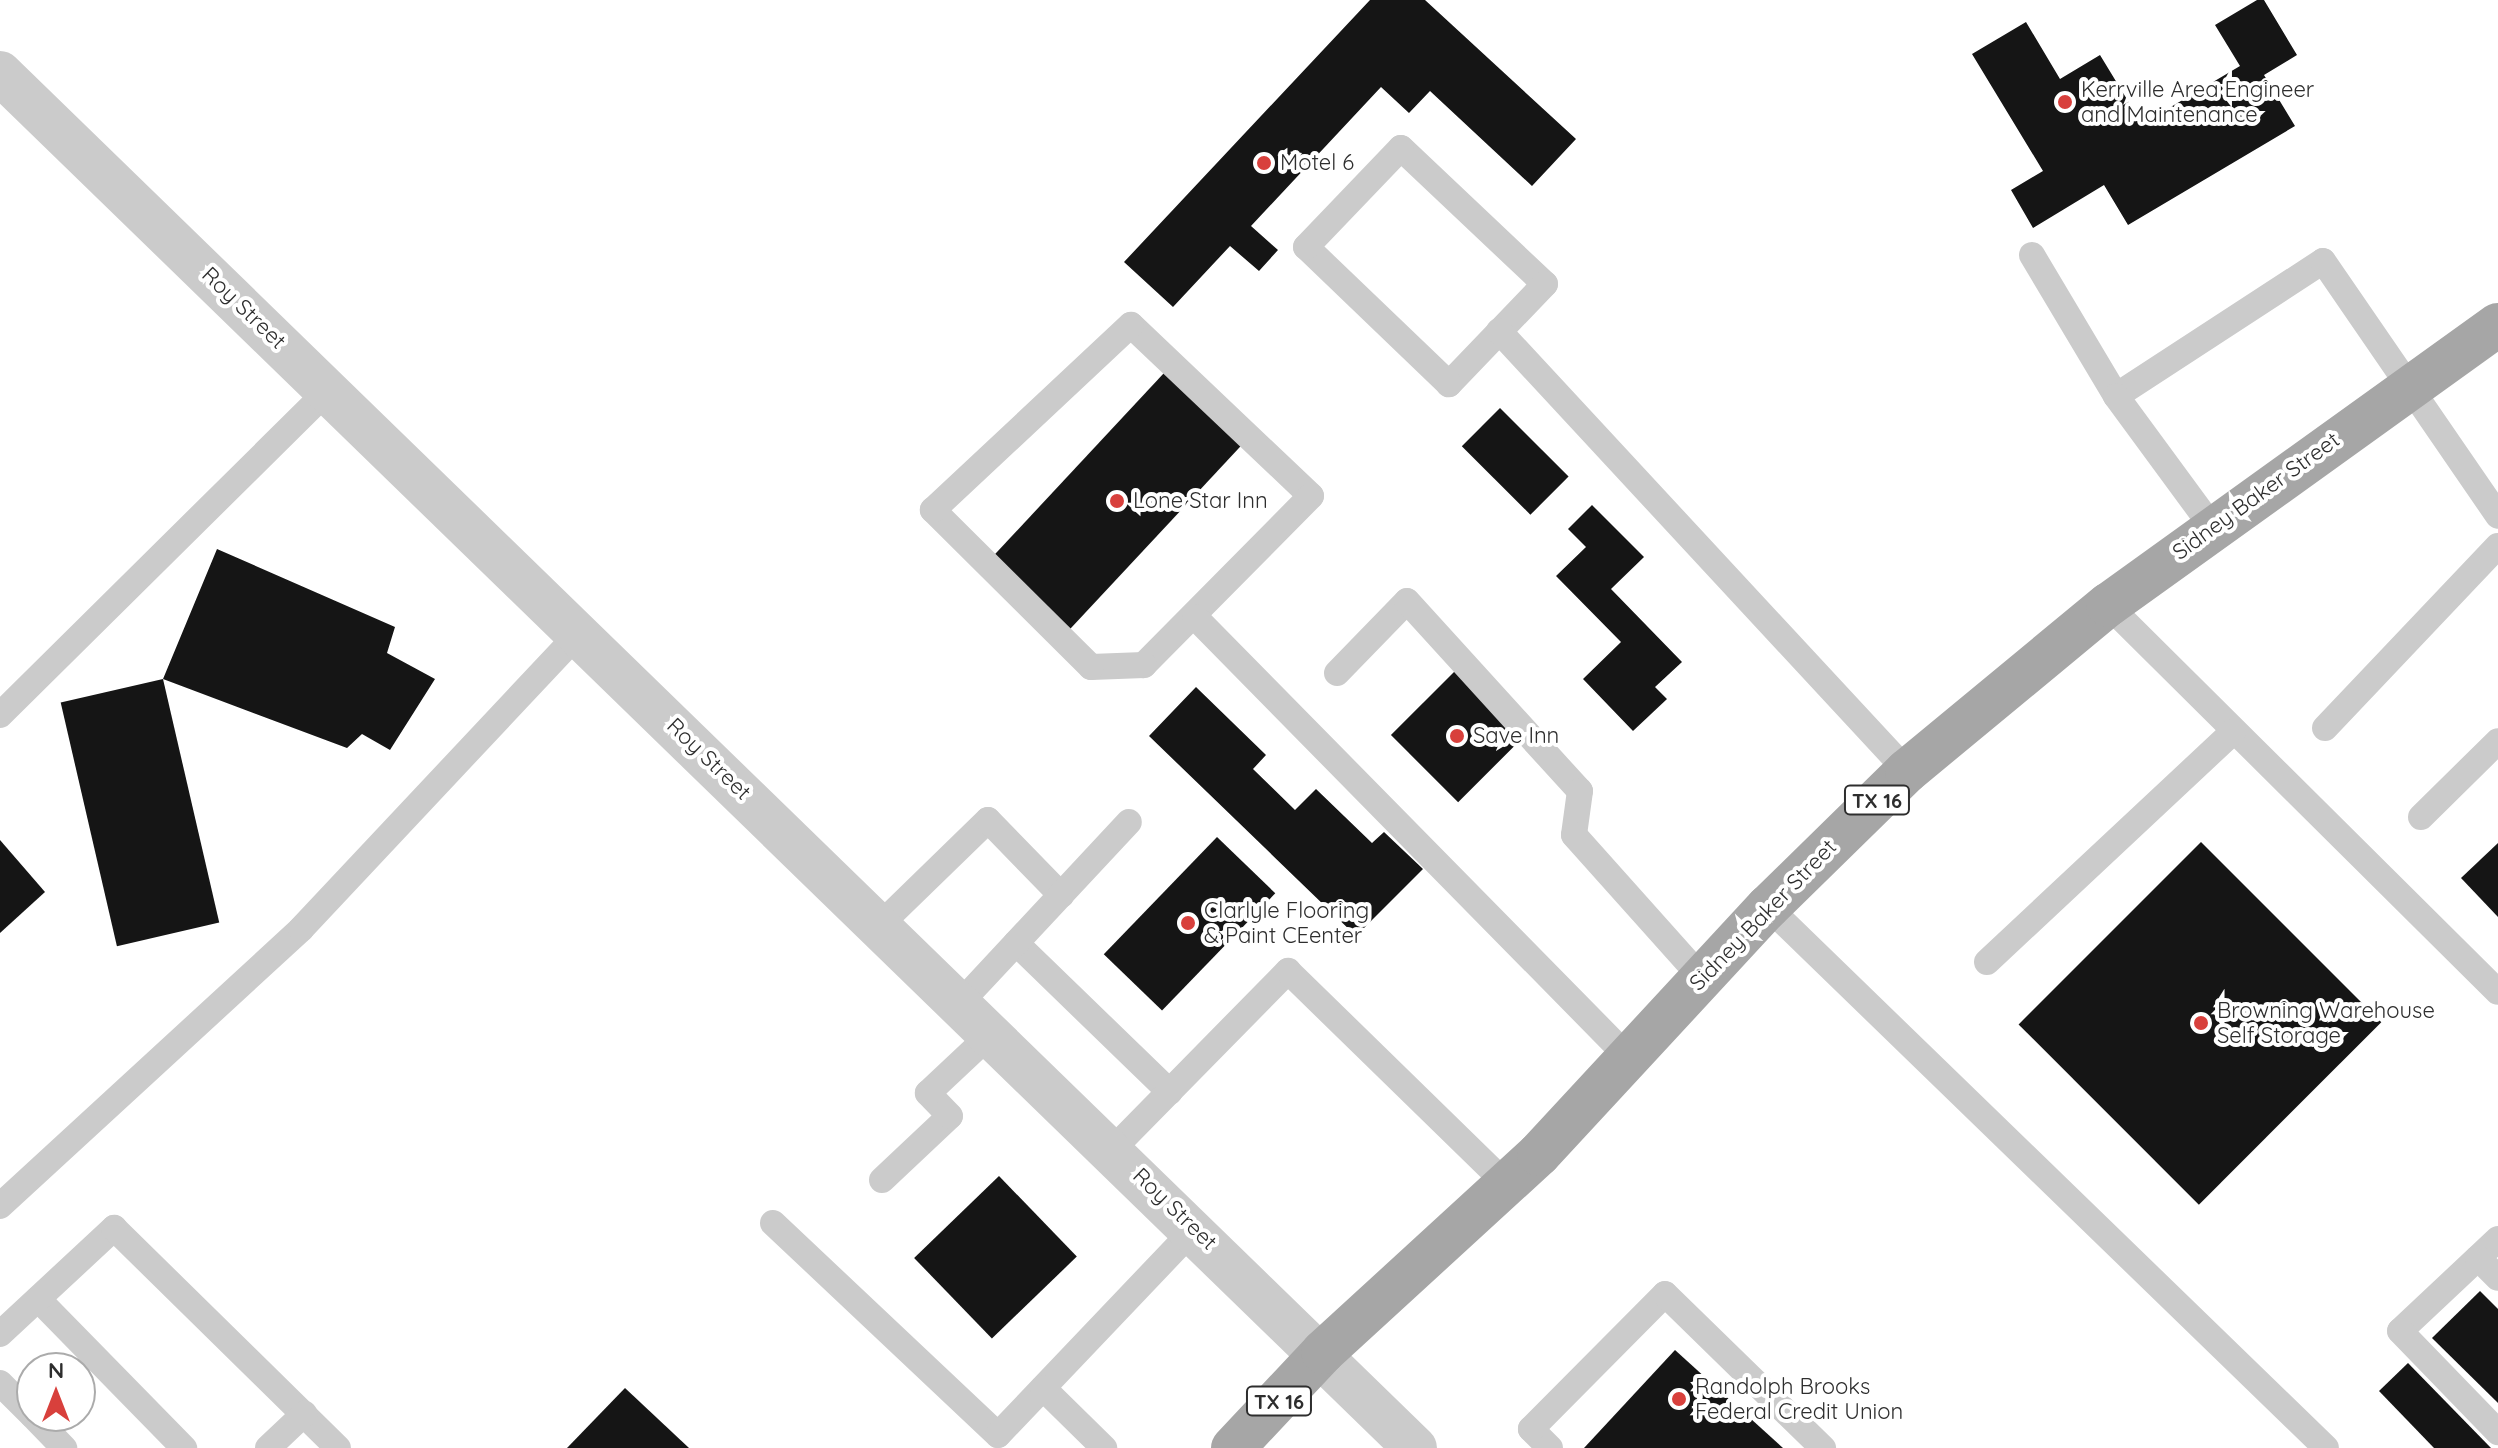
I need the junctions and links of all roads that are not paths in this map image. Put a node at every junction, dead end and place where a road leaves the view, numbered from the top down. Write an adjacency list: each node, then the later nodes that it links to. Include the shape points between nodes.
1 (0, 73): 6 (street, Roy Street)
2 (2032, 255): 7 (lane)
3 (2498, 325): 5 (main road, Sidney Baker Street / TX 16)
4 (1499, 331): 4 (lane, via 1545,284 1401,148 1306,247 1449,384); 19 (lane)
5 (2409, 387): 7 (lane, via 2323,261); 8 (lane); 9 (main road, Sidney Baker Street / TX 16)
6 (328, 390): 13 (street, Roy Street); 15 (lane)
7 (2116, 396): 9 (lane)
8 (2498, 516)
9 (2213, 528): 11 (main road, Sidney Baker Street / TX 16)
10 (2498, 546): 16 (lane)
11 (2108, 605): 17 (lane); 19 (main road, Sidney Baker Street / TX 16)
12 (1195, 617): 12 (lane, via 1311,496 1131,325 933,510 1091,667 1144,665); 31 (lane)
13 (579, 633): 24 (street, Roy Street); 36 (lane, via 301,929)
14 (1337, 673): 27 (lane, via 1407,601 1580,791 1574,835)
15 (0, 715)
16 (2325, 728)
17 (2233, 732): 26 (lane); 28 (lane)
18 (2498, 741): 20 (lane)
19 (1907, 771): 23 (main road, Sidney Baker Street / TX 16)
20 (2421, 817)
21 (1129, 822): 22 (lane)
22 (1061, 895): 24 (lane, via 988,820); 25 (lane)
23 (1768, 907): 27 (main road, Sidney Baker Street / TX 16); 60 (lane)
24 (881, 924): 29 (street, Roy Street)
25 (1016, 943): 29 (lane); 32 (lane)
26 (1987, 962)
27 (1702, 978): 31 (main road, Sidney Baker Street / TX 16)
28 (2498, 992)
29 (961, 1002): 30 (street, Roy Street)
30 (992, 1033): 33 (street, Roy Street); 34 (lane, via 928,1093 950,1116)
31 (1628, 1057): 35 (main road, Sidney Baker Street / TX 16)
32 (1170, 1092): 33 (lane); 35 (lane, via 1288,971)
33 (1113, 1149): 38 (street, Roy Street)
34 (882, 1180)
35 (1506, 1184): 44 (main road, Sidney Baker Street / TX 16)
36 (0, 1206)
37 (773, 1223): 46 (lane, via 998,1435)
38 (1195, 1228): 44 (street, Roy Street); 46 (lane)
39 (2498, 1239): 40 (lane)
40 (2478, 1258): 41 (lane); 50 (lane, via 2400,1331)
41 (2498, 1278)
42 (38, 1299): 43 (lane); 48 (lane, via 114,1228); 52 (lane)
43 (0, 1334)
44 (1323, 1352): 56 (main road, Sidney Baker Street / TX 16); 57 (street, Roy Street)
45 (0, 1383): 47 (lane)
46 (1043, 1388): 55 (lane)
47 (16, 1400)
48 (304, 1414): 53 (lane); 54 (lane)
49 (48, 1432): 51 (lane)
50 (2498, 1432)
51 (64, 1448)
52 (184, 1448)
53 (268, 1448)
54 (338, 1448)
55 (1104, 1448)
56 (1233, 1448)
57 (1415, 1448)
58 (1550, 1448): 59 (lane, via 1531,1429 1665,1294)
59 (1823, 1448)
60 (2326, 1448)

